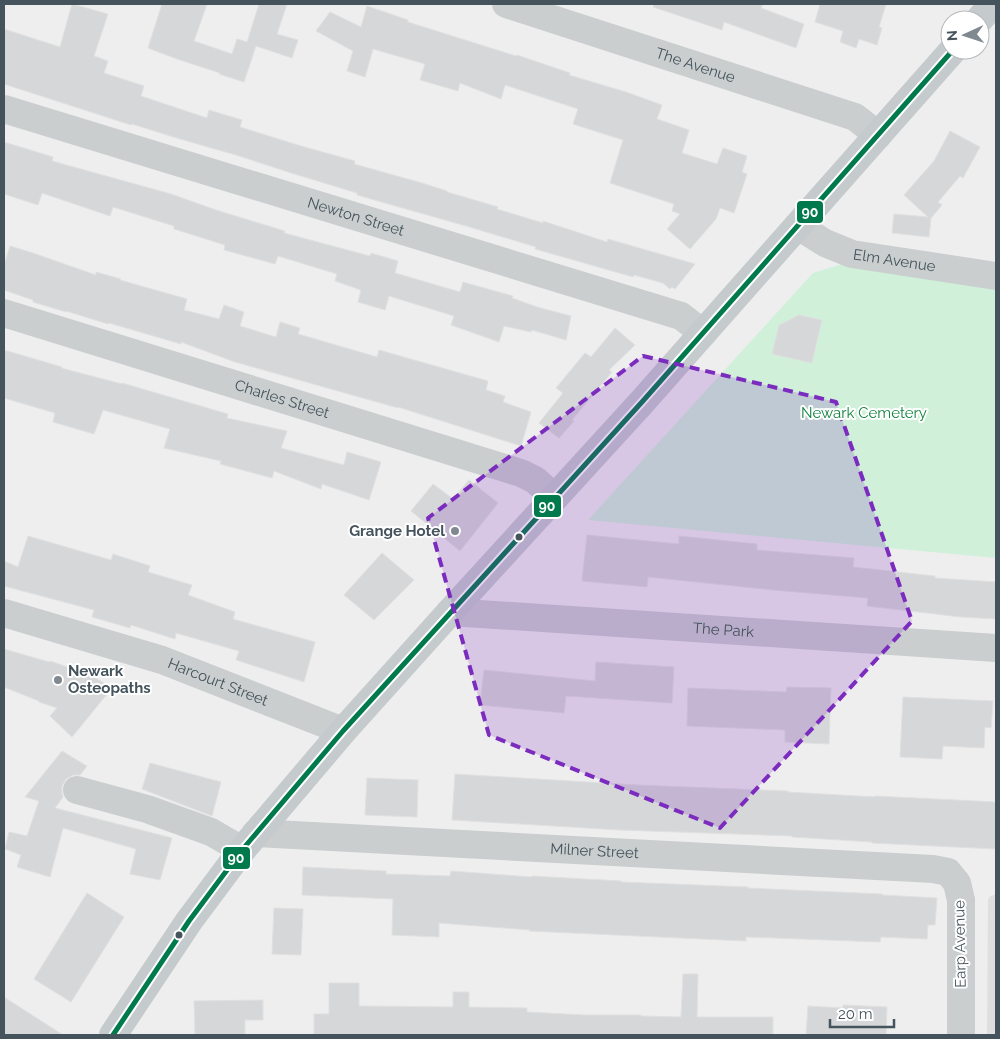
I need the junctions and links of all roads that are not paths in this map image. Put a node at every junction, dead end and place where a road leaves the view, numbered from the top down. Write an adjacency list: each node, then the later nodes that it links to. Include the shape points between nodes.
1 (506, 4): 4 (street, The Avenue, via 855,117)
2 (944, 60): 4 (main road)
3 (4, 109): 8 (street, Newton Street, via 681,316)
4 (878, 135): 5 (main road)
5 (798, 226): 6 (street, Elm Avenue, via 825,243 852,254); 8 (main road)
6 (996, 276)
7 (4, 314): 9 (street, Charles Street, via 521,473 535,480)
8 (703, 333): 9 (main road)
9 (554, 497): 10 (main road)
10 (450, 612): 12 (street, The Park); 13 (main road)
11 (4, 613): 13 (street, Harcourt Street, via 162,660)
12 (996, 648)
13 (343, 731): 15 (main road)
14 (76, 790): 15 (street)
15 (249, 842): 16 (street, Milner Street); 17 (main road, via 189,921)
16 (933, 869): 18 (street, Earp Avenue, via 948,872 957,883 961,900)
17 (113, 1035)
18 (961, 1035)

